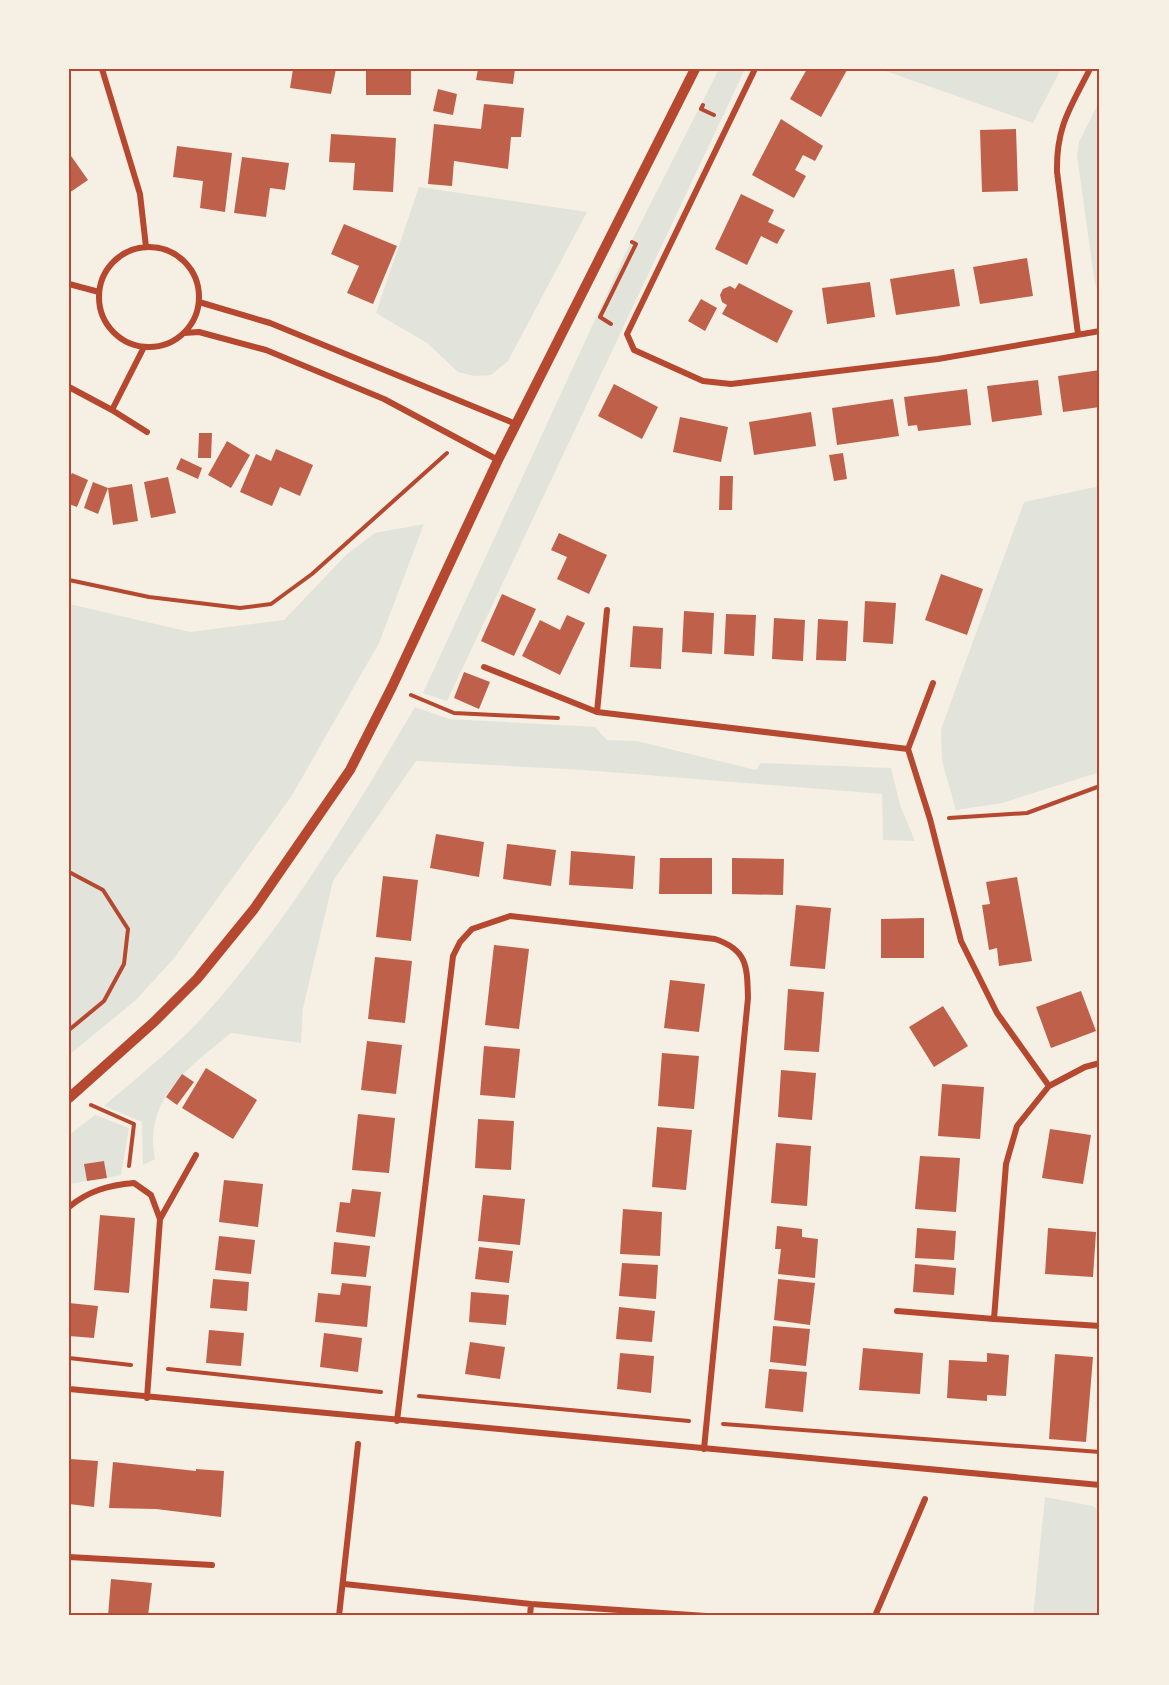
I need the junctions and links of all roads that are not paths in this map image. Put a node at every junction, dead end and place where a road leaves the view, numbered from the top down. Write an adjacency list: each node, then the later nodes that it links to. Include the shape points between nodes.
1 (102, 69): 5 (street, via 140,194)
2 (694, 69): 15 (street)
3 (755, 69): 11 (street, via 627,334 634,350 703,381 731,384 938,359)
4 (1090, 69): 11 (street, via 1061,124 1056,147)
5 (146, 247): 7 (street, via 132,249 114,261 102,278); 8 (street, via 163,249 184,263 197,285)
6 (69, 284): 7 (street)
7 (99, 292): 12 (street, via 99,308 115,335)
8 (199, 302): 10 (street); 15 (street, via 270,323)
9 (1100, 331): 11 (street)
10 (184, 333): 12 (street, via 158,346); 17 (street, via 206,333 266,350 384,399)
11 (1078, 334)
12 (144, 347): 14 (street)
13 (69, 387): 14 (street)
14 (112, 410): 16 (street)
15 (516, 424): 17 (street)
16 (147, 432)
17 (498, 460): 25 (street, via 350,770 254,909 196,980)
18 (607, 610): 21 (street)
19 (484, 667): 21 (street)
20 (933, 683): 22 (street)
21 (597, 712): 22 (street)
22 (908, 749): 24 (street, via 961,941 997,1013)
23 (1100, 1063): 24 (street)
24 (1049, 1086): 30 (street, via 1017,1126 1006,1164)
25 (70, 1097)
26 (196, 1155): 28 (street)
27 (69, 1207): 28 (street, via 83,1195 114,1184 134,1183 151,1195)
28 (160, 1219): 33 (street)
29 (897, 1311): 30 (street)
30 (994, 1319): 31 (street)
31 (1100, 1326)
32 (69, 1389): 33 (street)
33 (147, 1398): 34 (street)
34 (397, 1421): 36 (street); 36 (street, via 453,956 472,929 510,916 715,939 740,953 746,967 748,998)
35 (358, 1444): 41 (street)
36 (704, 1449): 37 (street)
37 (1100, 1485)
38 (925, 1499): 46 (street)
39 (69, 1557): 40 (street)
40 (212, 1565)
41 (344, 1584): 42 (street); 43 (street)
42 (531, 1604): 44 (street); 45 (street)
43 (339, 1616)
44 (530, 1616)
45 (706, 1616)
46 (875, 1616)

